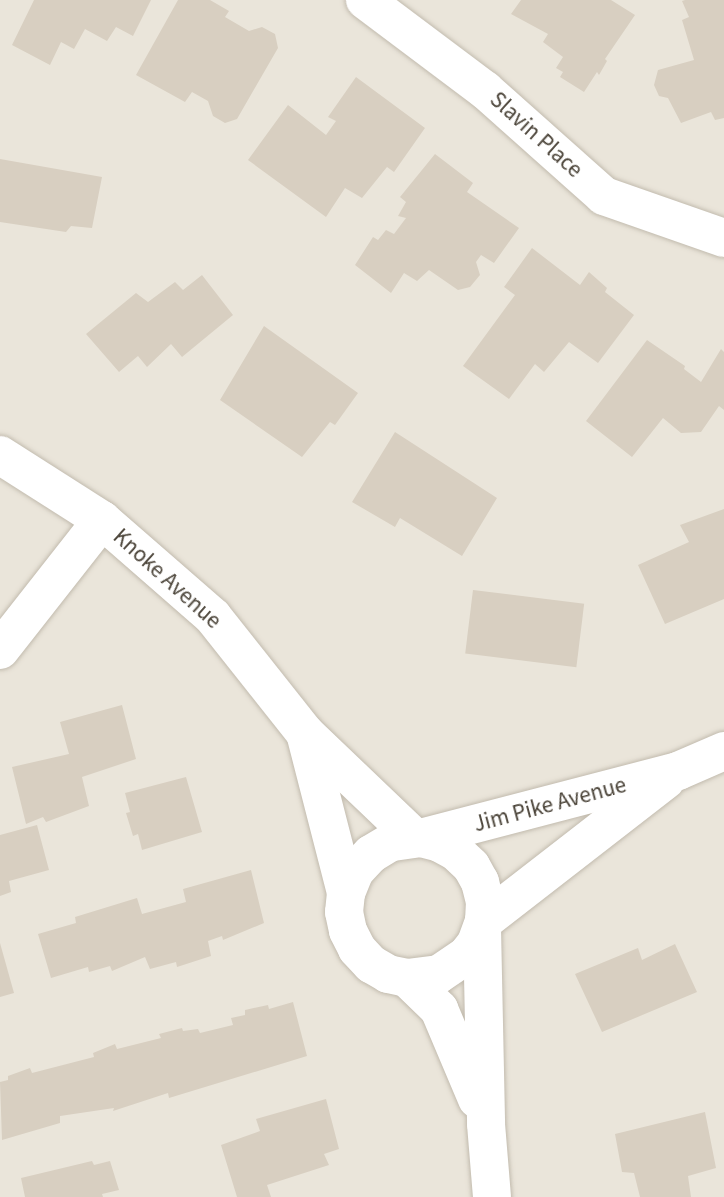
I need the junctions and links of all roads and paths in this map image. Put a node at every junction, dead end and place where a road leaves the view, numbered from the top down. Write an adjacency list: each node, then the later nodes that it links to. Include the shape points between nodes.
1 (365, 0): 2 (street, Slavin Place, via 485,90 604,196)
2 (724, 238)
3 (0, 455): 4 (street, Knoke Avenue)
4 (102, 520): 5 (street); 6 (street, Knoke Avenue, via 213,617)
5 (0, 650)
6 (305, 733): 9 (street, Knoke Avenue); 10 (street, Knoke Avenue)
7 (724, 751): 8 (street, Jim Pike Avenue)
8 (678, 771): 9 (street, Jim Pike Avenue); 11 (street, Jim Pike Avenue)
9 (418, 838): 10 (street, via 391,842 371,854 355,871); 11 (street, via 440,843 471,866 485,902)
10 (346, 893): 12 (street, via 344,912 357,949 387,974)
11 (483, 924): 12 (street, via 466,957 453,967 439,974); 13 (street)
12 (407, 978): 13 (street, via 439,1009)
13 (486, 1124): 14 (street)
14 (492, 1197)

